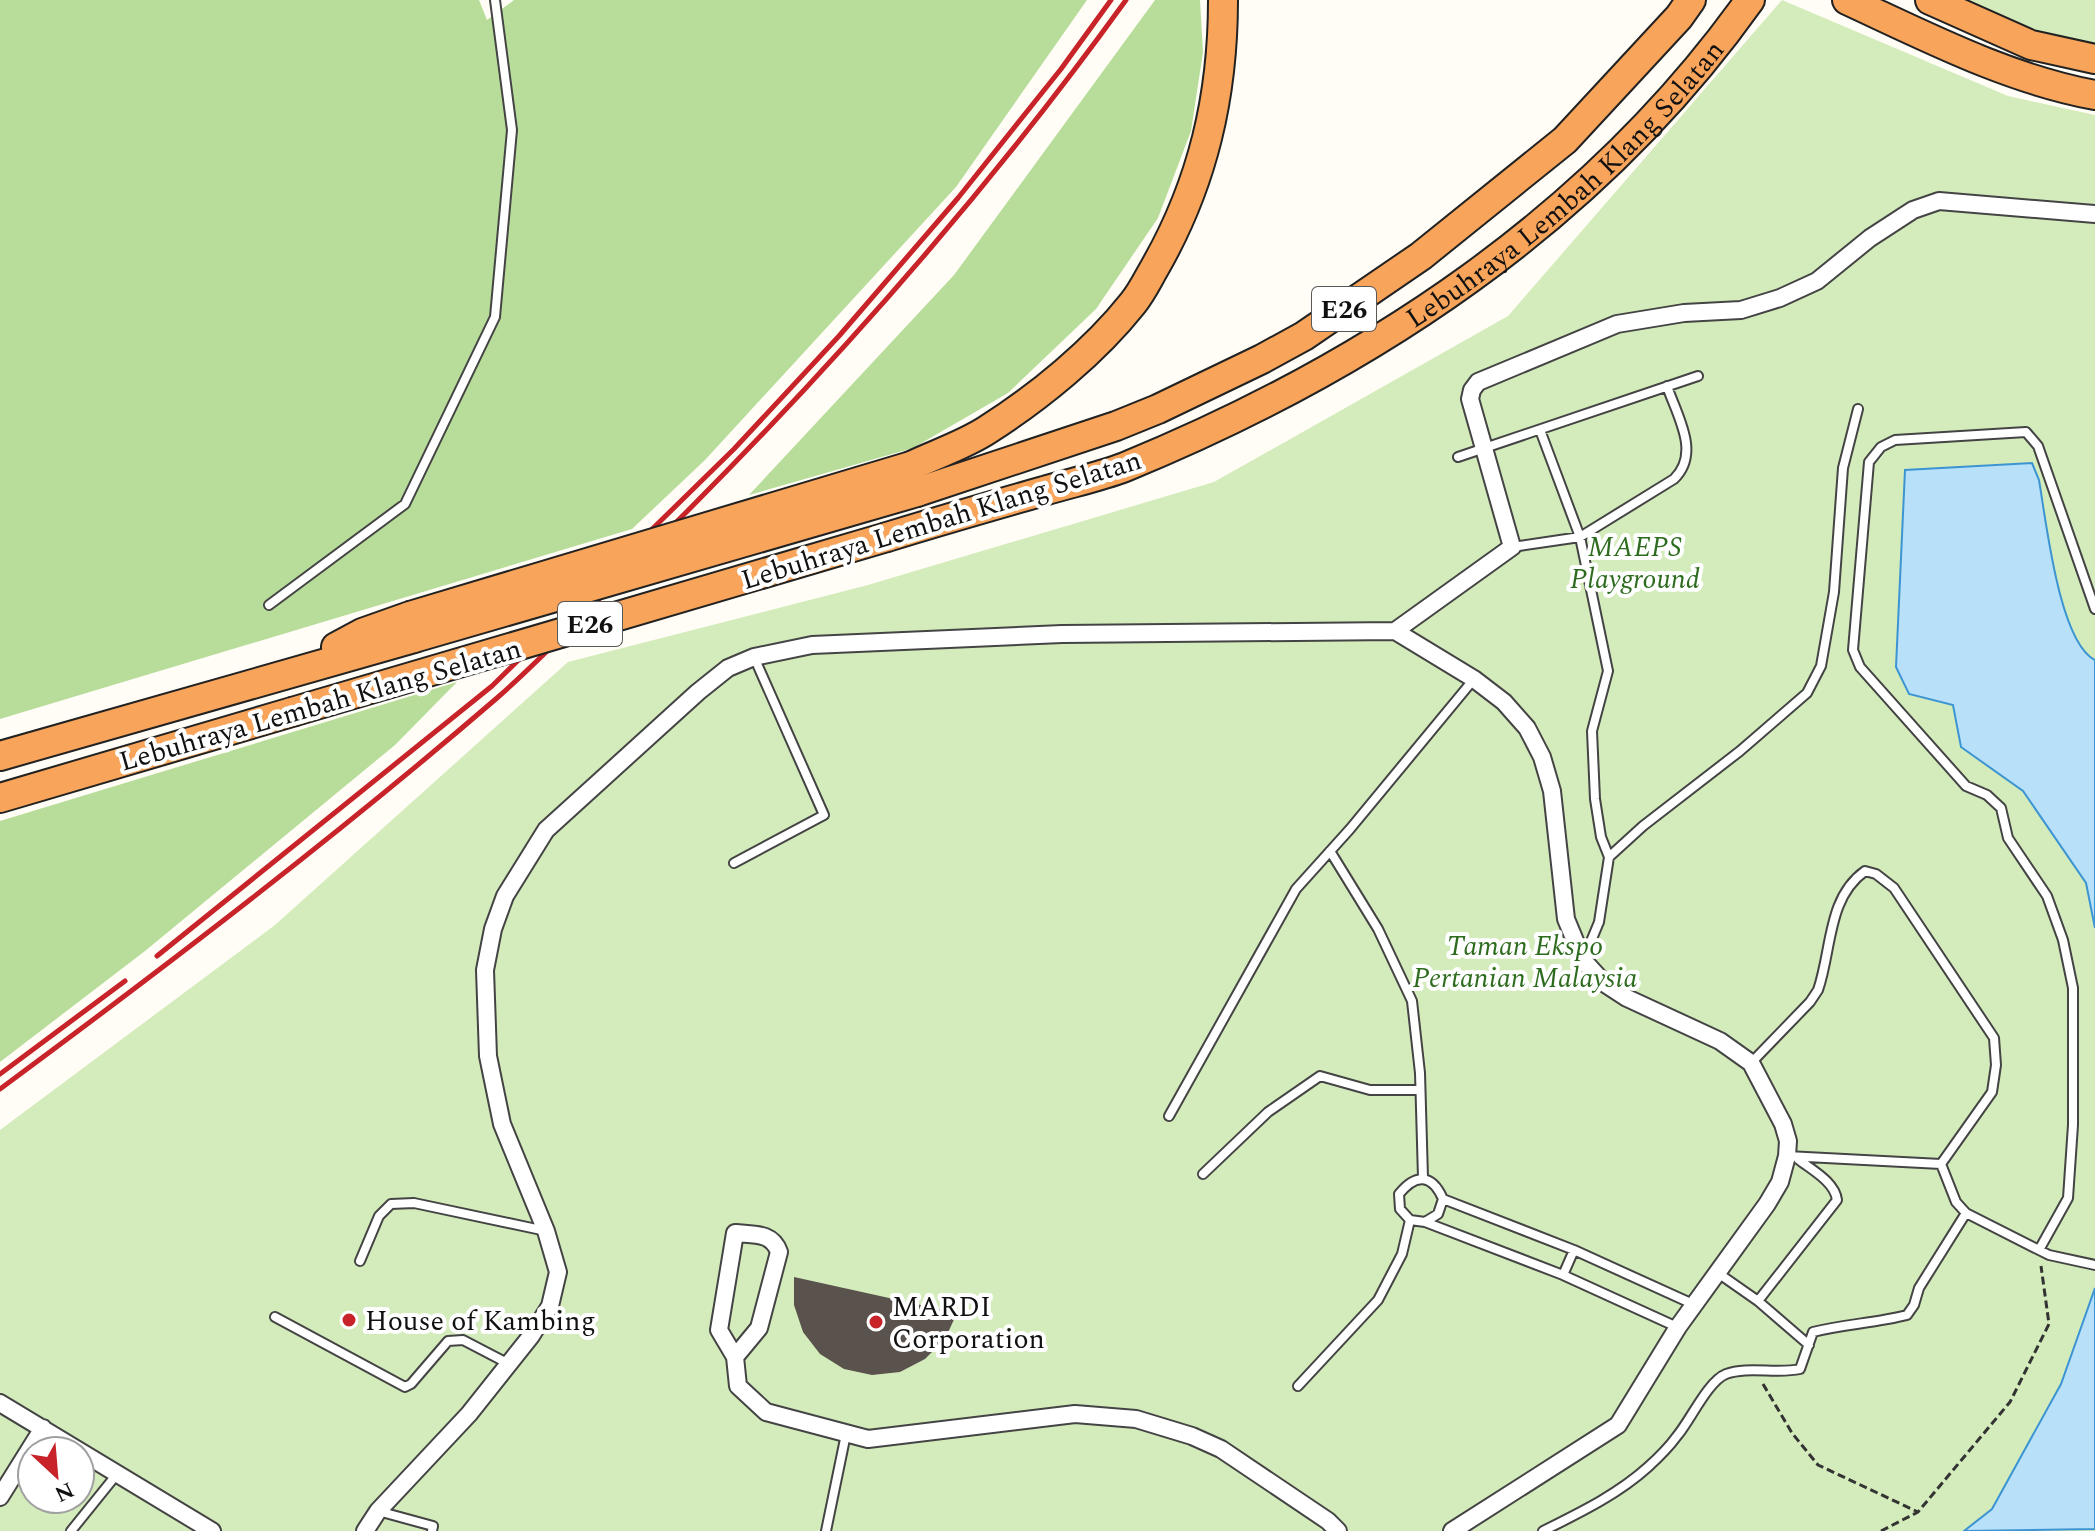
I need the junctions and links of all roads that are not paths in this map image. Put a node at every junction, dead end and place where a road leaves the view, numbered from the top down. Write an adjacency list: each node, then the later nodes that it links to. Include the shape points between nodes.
1 (495, 0): 19 (lane, via 512,130 495,317 405,504)
2 (1223, 0): 16 (highway, via 1209,137 1167,246 1134,302 1062,377)
3 (1691, 0): 16 (highway, Lebuhraya Lembah Klang Selatan / E26, via 1565,140 1421,256 1304,336 1116,426)
4 (1750, 0): 25 (highway, Lebuhraya Lembah Klang Selatan / E26, bridge, via 1682,86 1557,212 1409,323 1284,395 1122,468)
5 (1930, 0): 7 (highway, via 2031,45)
6 (1848, 1): 8 (highway, via 1998,67)
7 (2095, 59)
8 (2095, 95)
9 (2095, 214): 14 (street, via 1939,201 1913,210 1817,281 1780,298 1741,310 1617,324 1478,382 1470,399)
10 (1698, 376): 11 (lane)
11 (1667, 386): 13 (lane); 17 (lane, via 1688,449 1683,470)
12 (1858, 409): 27 (lane, via 1843,468 1834,592 1821,666 1807,693)
13 (1540, 430): 14 (lane); 17 (lane)
14 (1484, 449): 15 (lane); 18 (street)
15 (1458, 457)
16 (914, 479): 24 (highway, Lebuhraya Lembah Klang Selatan / E26, bridge, via 412,627 287,674)
17 (1580, 537): 18 (lane); 27 (lane, via 1607,657 1592,731 1595,799)
18 (1512, 547): 21 (street)
19 (269, 605)
20 (2095, 609): 43 (lane, via 2038,446 2026,432 1895,440 1869,462 1856,659 1966,786 2001,808 2008,838 2047,896 2063,940 2073,988 2068,1198)
21 (1395, 631): 22 (street, via 1062,634 812,645); 23 (street)
22 (754, 657): 28 (lane, via 824,815); 41 (street, via 728,668 698,692 546,830 505,896 493,929 485,970 488,1056 502,1124)
23 (1474, 679): 26 (lane); 29 (street, via 1527,728 1542,757 1552,791 1566,919)
24 (0, 756)
25 (0, 798)
26 (1330, 851): 31 (lane, via 1378,929 1412,1001); 32 (lane, via 1276,921)
27 (1609, 857): 29 (lane, via 1599,922)
28 (734, 863)
29 (1583, 960): 30 (street, via 1627,998 1720,1041)
30 (1751, 1063): 33 (street, via 1783,1124); 34 (lane, via 1818,990 1840,900 1865,871 1876,874 1894,888 1994,1038 1992,1092)
31 (1420, 1090): 35 (lane, via 1370,1090 1320,1076 1268,1112); 36 (lane)
32 (1169, 1116)
33 (1792, 1158): 34 (lane); 46 (street); 48 (lane, via 1831,1185 1837,1200)
34 (1941, 1164): 38 (lane)
35 (1203, 1174)
36 (1423, 1178): 37 (lane, via 1437,1186); 39 (lane, via 1408,1182 1399,1194 1400,1209)
37 (1443, 1199): 40 (lane, via 1438,1214); 42 (lane)
38 (1966, 1213): 43 (lane); 52 (lane, via 1907,1315 1813,1332)
39 (1410, 1220): 40 (lane); 55 (lane, via 1402,1254 1378,1300)
40 (1425, 1222): 47 (lane)
41 (546, 1231): 44 (lane, via 414,1203 391,1204 379,1216); 54 (street, via 558,1272 550,1306)
42 (1574, 1250): 47 (lane); 49 (lane)
43 (2039, 1250): 45 (lane)
44 (360, 1261)
45 (2095, 1265)
46 (1718, 1273): 48 (lane); 49 (street)
47 (1563, 1275): 51 (lane)
48 (1758, 1301): 52 (lane)
49 (1695, 1305): 51 (street)
50 (275, 1317): 54 (lane, via 405,1387 448,1341 456,1339)
51 (1678, 1327): 62 (street, via 1618,1425)
52 (1809, 1345): 69 (lane, via 1800,1369 1725,1374 1647,1468 1597,1503)
53 (735, 1357): 53 (street, via 719,1330 735,1233 770,1237 779,1252 759,1328); 58 (street, via 738,1386 766,1412)
54 (509, 1364): 61 (street)
55 (1298, 1386)
56 (0, 1403): 57 (street)
57 (43, 1428): 59 (street); 60 (street)
58 (846, 1434): 67 (lane); 68 (street, via 868,1439 1075,1414 1136,1419 1221,1449)
59 (118, 1473): 63 (lane); 64 (street)
60 (0, 1497)
61 (378, 1511): 65 (street); 66 (lane, via 433,1526)
62 (1460, 1529)
63 (71, 1531)
64 (212, 1531)
65 (365, 1531)
66 (432, 1531)
67 (826, 1531)
68 (1338, 1531)
69 (1543, 1531)

